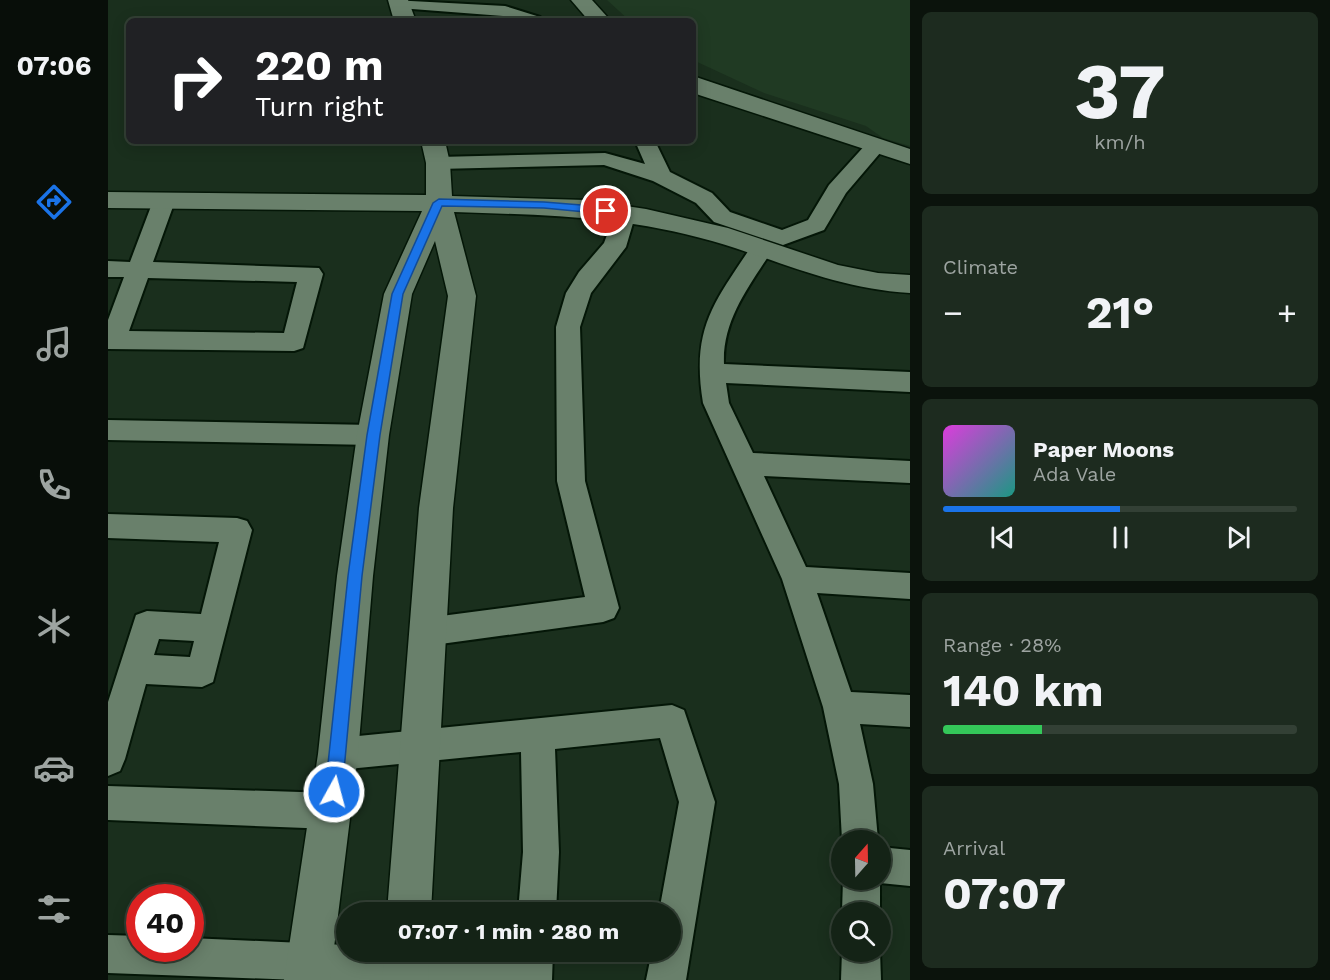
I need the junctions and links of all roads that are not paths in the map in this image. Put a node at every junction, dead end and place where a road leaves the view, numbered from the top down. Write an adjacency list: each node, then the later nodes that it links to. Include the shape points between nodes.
1 (580, 0): 5 (street)
2 (400, 8): 3 (street)
3 (469, 15): 4 (street, via 505,11)
4 (525, 18)
5 (597, 18)
6 (696, 84): 8 (street)
7 (646, 144): 12 (street)
8 (875, 146): 11 (street); 12 (street, via 837,190 816,225 783,238 722,217 704,198)
9 (559, 150): 10 (street); 12 (street)
10 (436, 152): 15 (street)
11 (910, 158)
12 (661, 176)
13 (108, 200): 14 (street)
14 (164, 201): 15 (street); 19 (street)
15 (439, 203): 16 (street, via 544,205); 25 (street, via 398,294); 32 (street, via 462,296 436,508)
16 (625, 213): 17 (street, via 718,234); 32 (street, via 623,233 582,286 568,327 571,481 603,608)
17 (761, 249): 20 (street, via 834,273); 22 (street, via 720,314 711,341)
18 (108, 269): 19 (street)
19 (140, 270): 21 (street); 21 (street, via 311,274 294,342)
20 (910, 284)
21 (110, 340)
22 (710, 373): 23 (street); 26 (street, via 716,404)
23 (910, 382)
24 (108, 430): 25 (street)
25 (373, 435): 38 (street)
26 (744, 464): 27 (street); 29 (street)
27 (910, 472)
28 (108, 526): 31 (street, via 237,530)
29 (797, 579): 30 (street); 34 (street)
30 (910, 586)
31 (213, 628): 33 (street, via 147,625); 33 (street, via 202,672)
32 (426, 632): 37 (street)
33 (134, 669): 39 (street)
34 (840, 707): 35 (street); 42 (street, via 856,784)
35 (910, 711)
36 (538, 736): 37 (street); 46 (street, via 541,852); 54 (street, via 672,721 697,802)
37 (420, 747): 38 (street); 45 (street)
38 (338, 754): 41 (street)
39 (108, 759)
40 (108, 802): 41 (street)
41 (331, 811): 51 (street)
42 (859, 830)
43 (891, 866): 44 (street)
44 (910, 868)
45 (410, 902)
46 (538, 902)
47 (108, 954): 51 (street)
48 (533, 962): 53 (street)
49 (861, 962): 55 (street)
50 (406, 967): 51 (street); 52 (street)
51 (308, 970)
52 (521, 980)
53 (532, 980)
54 (666, 980)
55 (861, 980)

